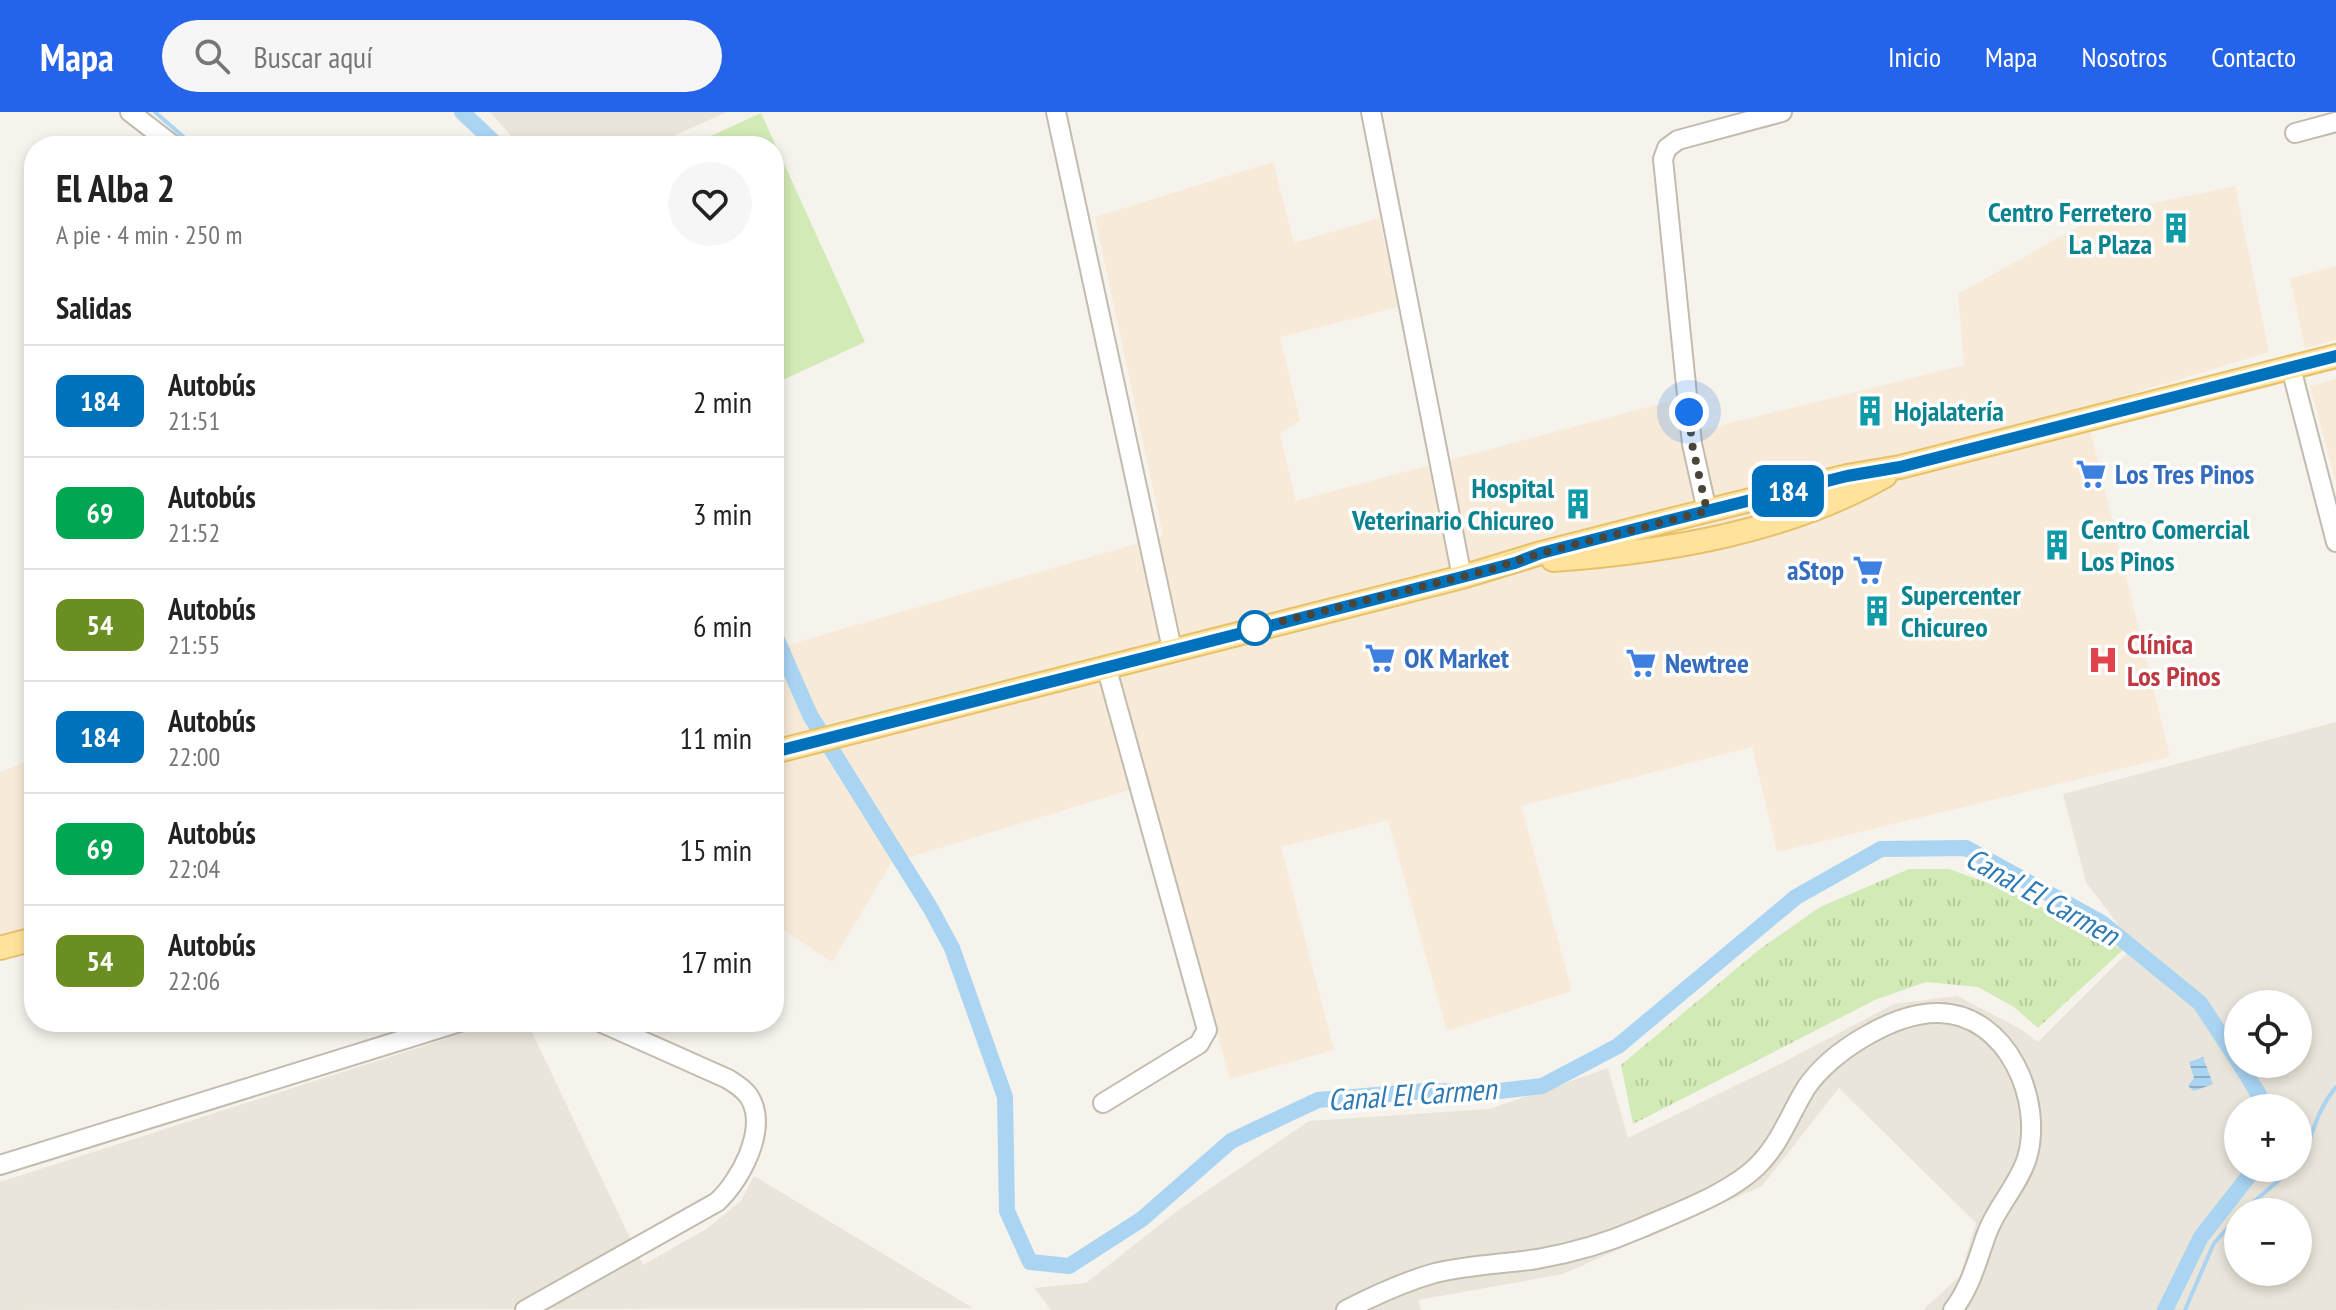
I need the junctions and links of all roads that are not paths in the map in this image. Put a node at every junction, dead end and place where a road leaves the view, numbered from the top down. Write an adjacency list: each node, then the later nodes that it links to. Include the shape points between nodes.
1 (130, 112): 7 (street)
2 (1056, 112): 15 (street)
3 (1371, 112): 14 (street)
4 (1782, 112): 11 (street, via 1678,140 1663,159 1692,444)
5 (2336, 122): 6 (street)
6 (2295, 133)
7 (161, 136)
8 (2336, 356): 9 (main road)
9 (2291, 368): 10 (main road); 12 (street)
10 (1900, 467): 11 (main road); 13 (main road, via 1818,506 1691,544)
11 (1707, 511): 13 (main road)
12 (2336, 542)
13 (1515, 563): 14 (main road)
14 (1462, 577): 15 (main road)
15 (1172, 649): 16 (main road)
16 (1106, 666): 17 (main road); 22 (street, via 1207,1030 1199,1044)
17 (784, 749)
18 (24, 942): 19 (main road)
19 (0, 948)
20 (428, 1032): 23 (street)
21 (622, 1032): 24 (street, via 745,1091 755,1113 751,1146 736,1182 717,1202)
22 (1103, 1103)
23 (0, 1165)
24 (525, 1310)
25 (1346, 1310): 26 (street, via 1400,1284 1591,1246 1682,1209 1744,1177 1761,1162 1807,1088 1850,1046 1905,1019 1942,1012 1978,1024 1995,1038 2022,1077 2031,1117 2027,1158 1987,1231 1971,1280)
26 (1953, 1310)

